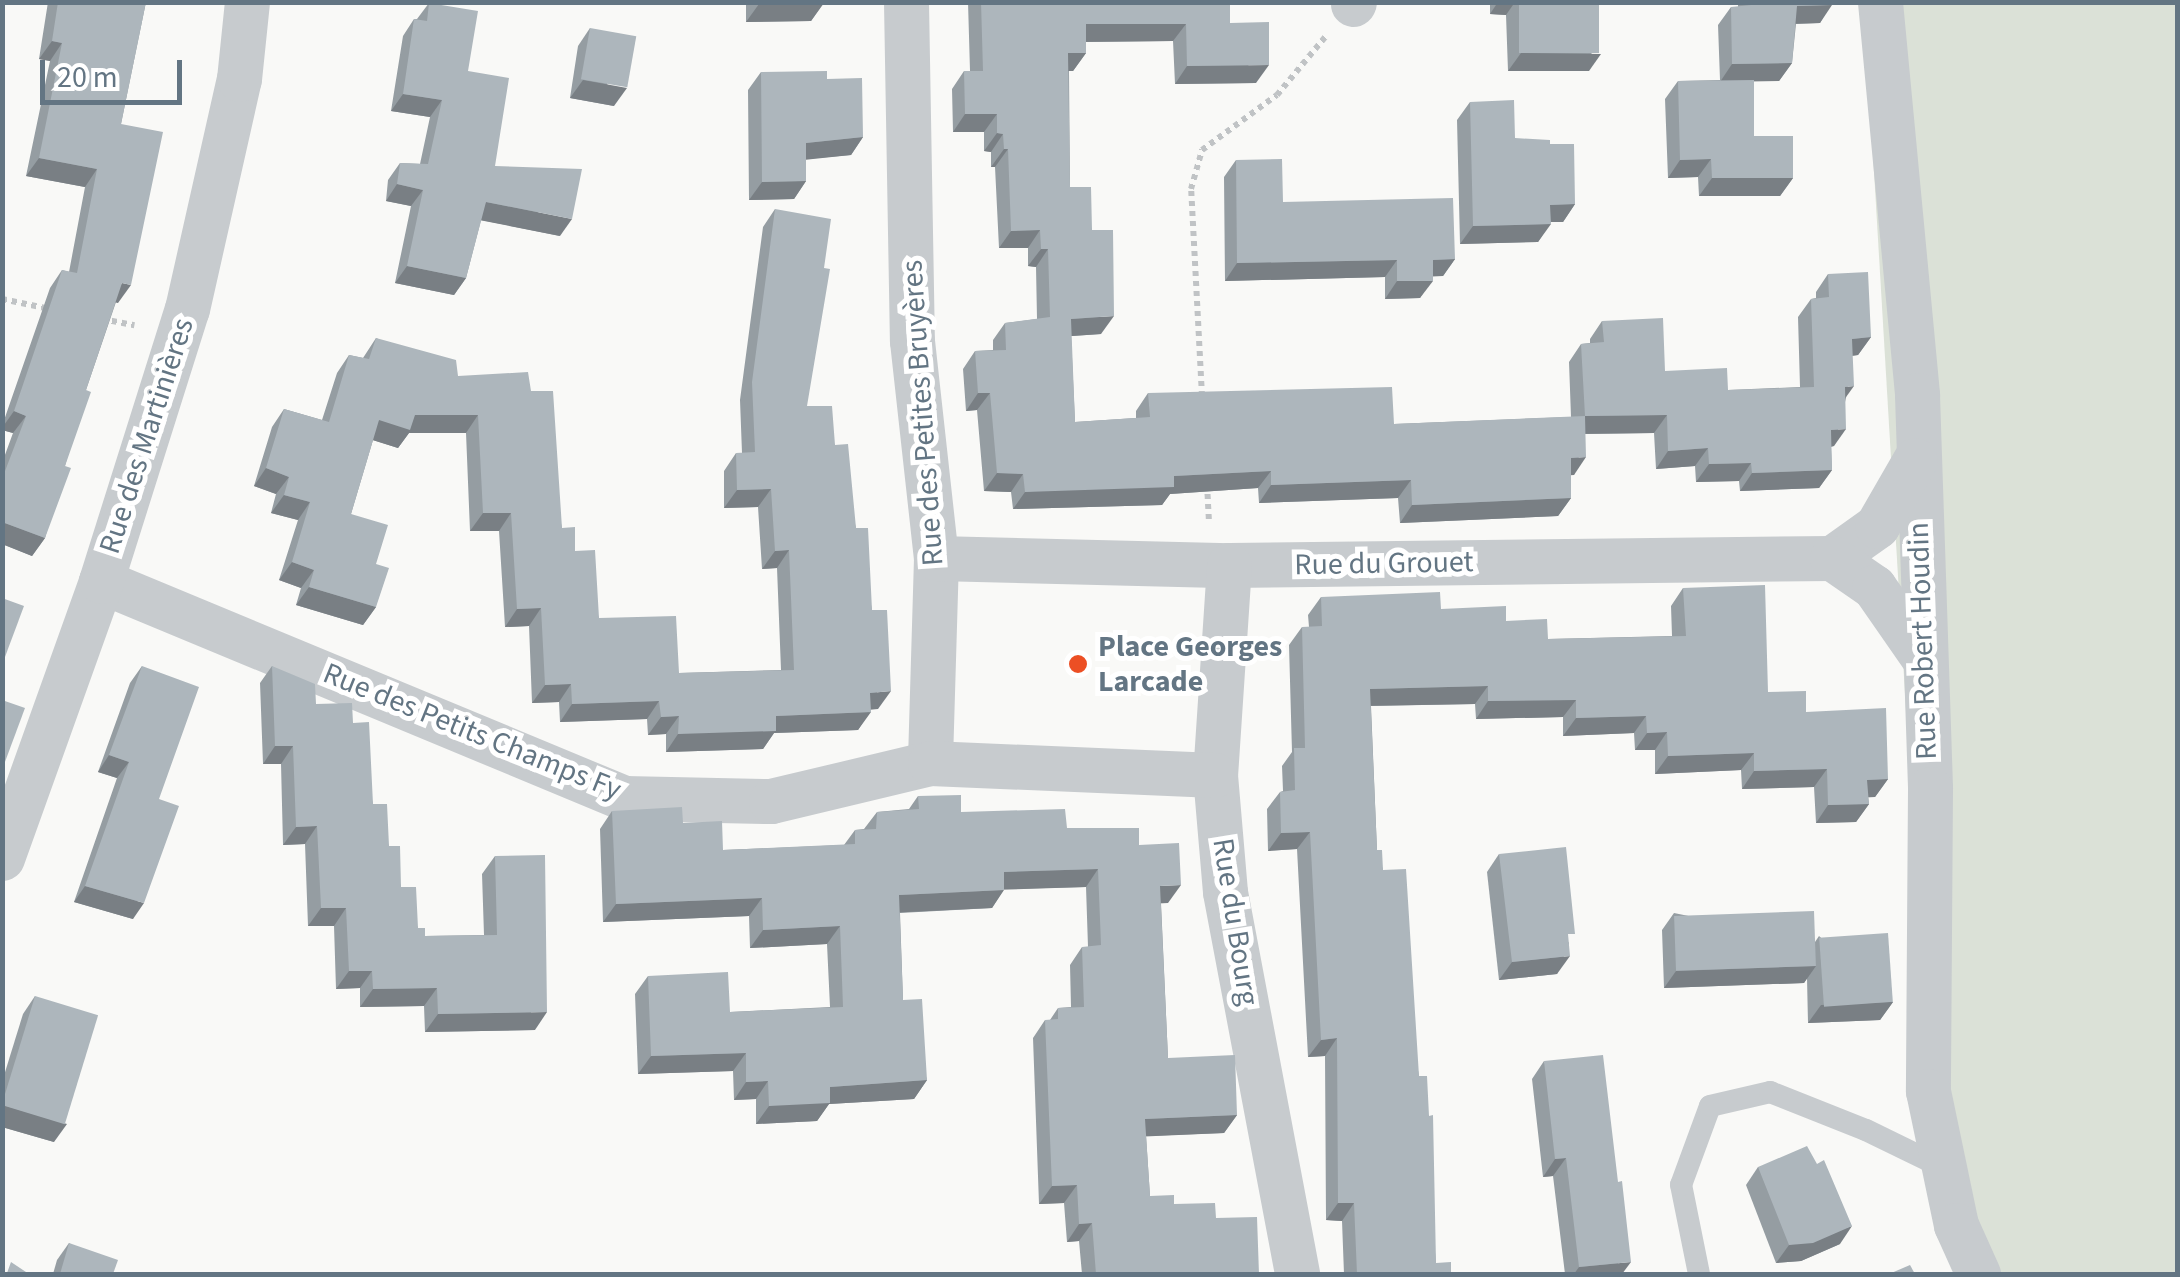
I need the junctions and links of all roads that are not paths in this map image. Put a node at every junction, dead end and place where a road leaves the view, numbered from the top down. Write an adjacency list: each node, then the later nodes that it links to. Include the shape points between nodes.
1 (247, 2): 8 (street, Rue des Martinières, via 239,79 180,334)
2 (906, 2): 5 (street, Rue des Petites Bruyères, via 912,341)
3 (1880, 2): 4 (street, Rue Robert Houdin, via 1916,395)
4 (1915, 460): 6 (street, via 1877,526); 9 (street, Rue Robert Houdin)
5 (936, 558): 7 (street, Rue du Grouet); 10 (street, Rue des Petites Bruyères)
6 (1832, 558): 7 (street, Rue du Grouet); 9 (street, via 1874,588)
7 (1220, 565): 11 (street, Rue du Bourg)
8 (101, 581): 10 (street, Rue des Petits Champs Fy, via 624,798 771,801); 12 (street, Rue des Martinières)
9 (1924, 660): 13 (street, Rue Robert Houdin, via 1928,1091)
10 (930, 763): 11 (street, Rue des Petits Champs Fy)
11 (1215, 775): 14 (street, Rue du Bourg, via 1225,892)
12 (2, 858)
13 (1944, 1168): 15 (lane, via 1770,1092 1710,1106 1680,1185); 16 (street, Rue Robert Houdin, via 1956,1226)
14 (1298, 1274)
15 (1699, 1274)
16 (1978, 1274)

